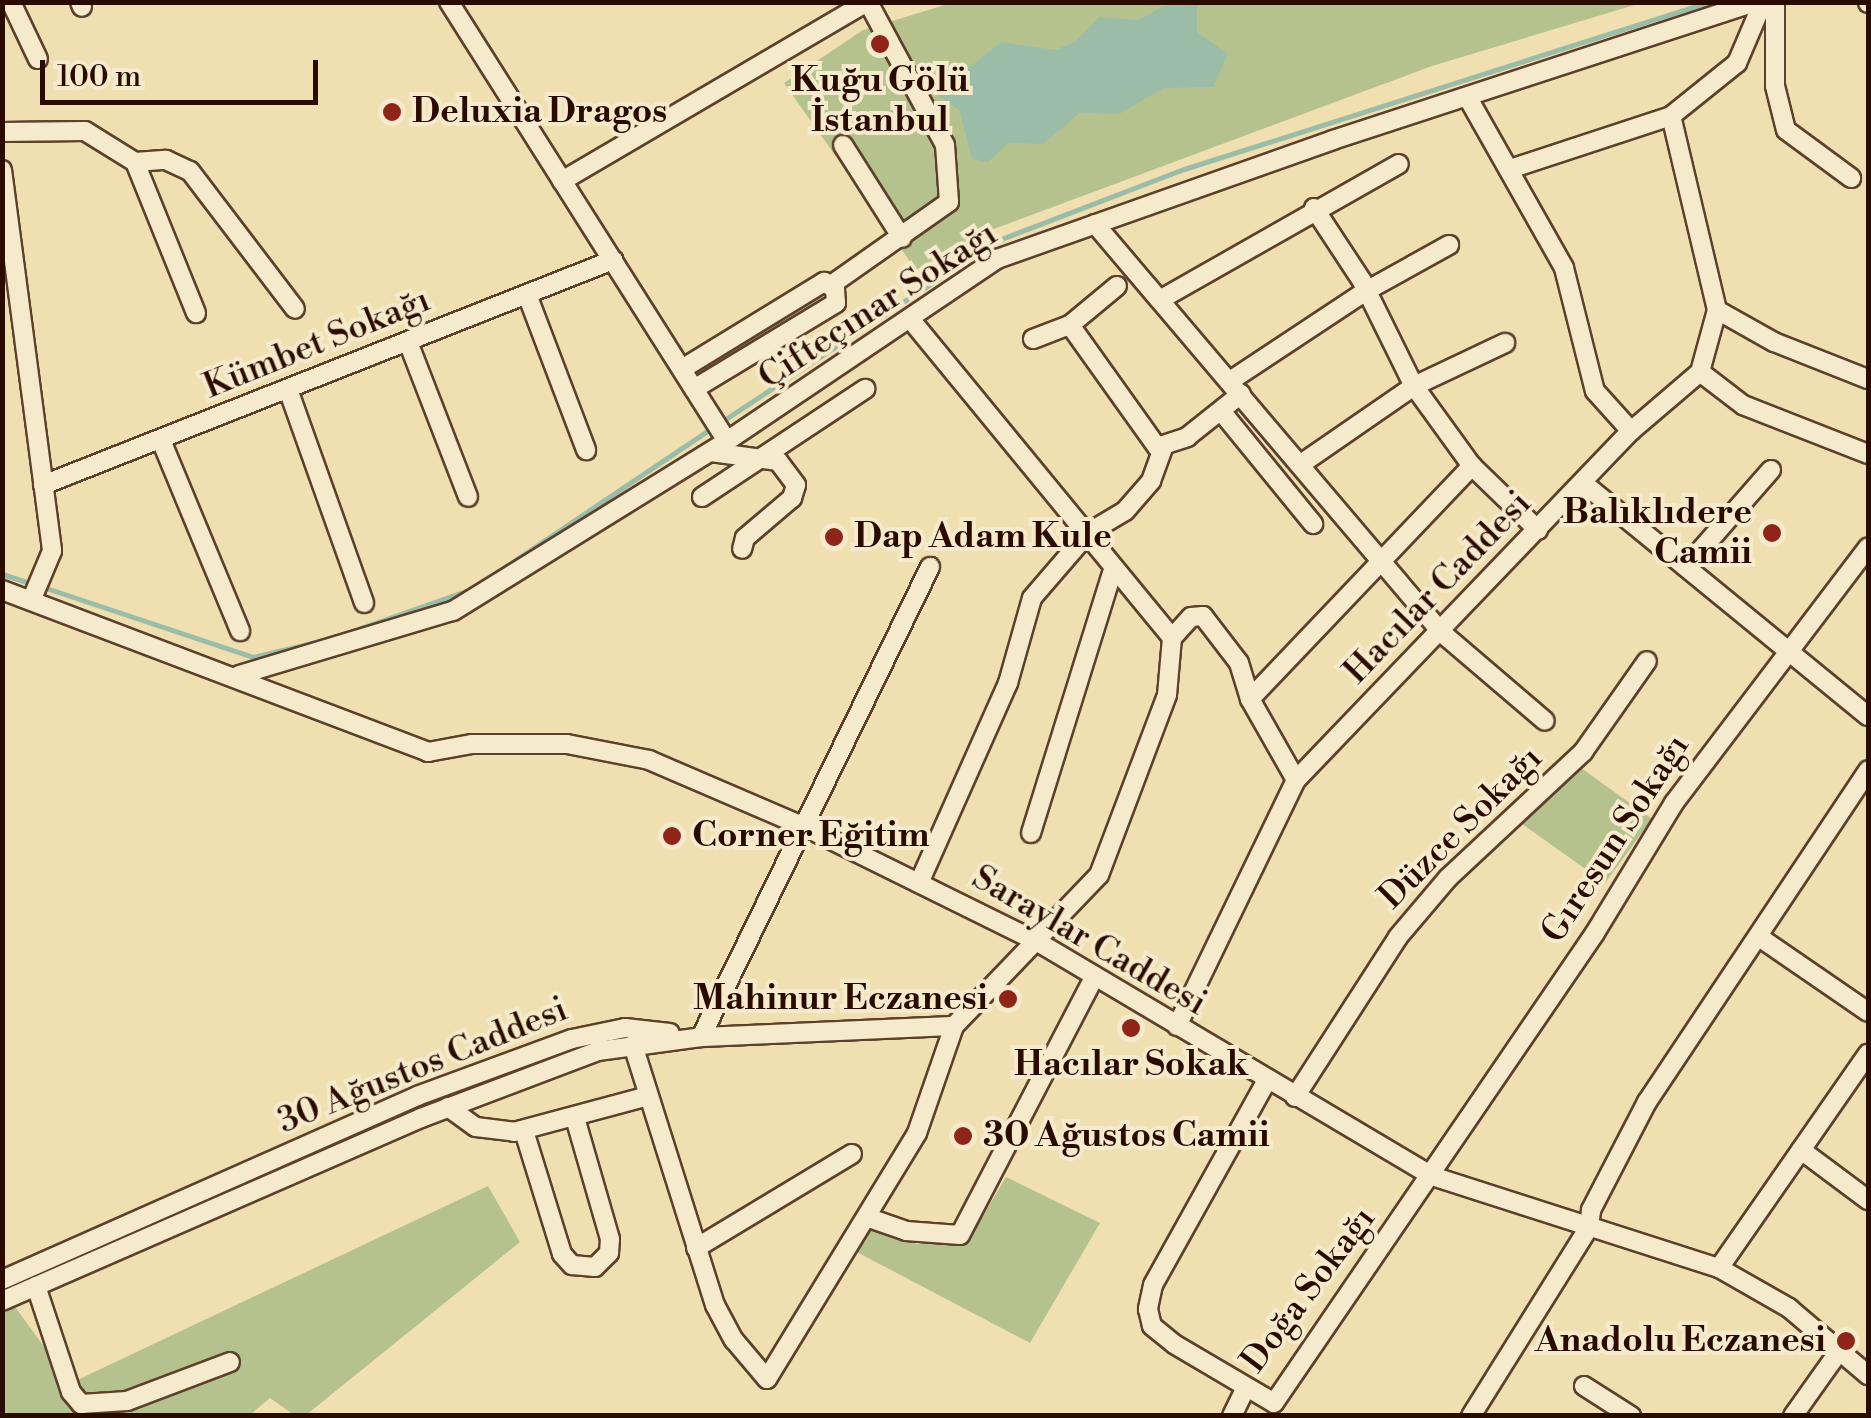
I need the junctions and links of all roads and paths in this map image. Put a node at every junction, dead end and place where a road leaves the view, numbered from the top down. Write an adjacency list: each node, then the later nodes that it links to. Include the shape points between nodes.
1 (11, 2): 6 (street)
2 (450, 2): 16 (street)
3 (1759, 2): 7 (street, Çifteçınar Sokağı); 8 (street, via 1737,63)
4 (1775, 2): 15 (street, via 1775,86 1786,130)
5 (858, 5): 16 (street); 19 (street, via 945,145 952,175 949,202)
6 (38, 59)
7 (1468, 98): 13 (street); 18 (street, Çifteçınar Sokağı)
8 (1672, 116): 13 (street); 28 (street)
9 (2, 132): 11 (street, via 86,131)
10 (842, 146): 19 (street)
11 (135, 162): 27 (street, via 166,160 190,171); 29 (street)
12 (1400, 164): 17 (street)
13 (1510, 169): 44 (street, via 1564,268 1595,391)
14 (2, 170): 55 (street)
15 (1851, 178)
16 (562, 180): 21 (street)
17 (1314, 208): 24 (street); 26 (street)
18 (1095, 224): 26 (street); 30 (street, Çifteçınar Sokağı, via 997,259)
19 (902, 238): 22 (street)
20 (1450, 245): 24 (street)
21 (613, 260): 25 (street, Kümbet Sokağı); 35 (street)
22 (831, 285): 35 (street, via 824,282); 40 (street, via 836,303)
23 (1117, 286): 31 (street)
24 (1366, 290): 38 (street); 39 (street)
25 (528, 297): 33 (street, Kümbet Sokağı); 48 (street)
26 (1163, 298): 39 (street)
27 (295, 310)
28 (1716, 310): 36 (street); 37 (street, via 1774,342)
29 (196, 313)
30 (911, 320): 46 (street, Çifteçınar Sokağı); 60 (street)
31 (1070, 324): 32 (street); 47 (street, via 1136,425)
32 (1033, 339)
33 (408, 342): 42 (street, Kümbet Sokağı); 56 (street)
34 (1505, 343): 38 (street)
35 (682, 369): 40 (street)
36 (1700, 372): 44 (street, Hacılar Caddesi); 49 (street, via 1742,405)
37 (1868, 379)
38 (1414, 386): 51 (street); 52 (street)
39 (1235, 387): 43 (street); 51 (street)
40 (694, 389): 46 (street)
41 (866, 389): 50 (street)
42 (290, 392): 45 (street, Kümbet Sokağı); 69 (street)
43 (1221, 410): 47 (street); 58 (street)
44 (1632, 431): 54 (street, Hacılar Caddesi)
45 (162, 440): 55 (street, Kümbet Sokağı); 70 (street)
46 (719, 447): 50 (street); 75 (street, Çifteçınar Sokağı, via 453,611)
47 (1163, 448): 60 (street, via 1151,481 1125,511)
48 (586, 450)
49 (1868, 454)
50 (762, 458): 57 (street); 62 (street, via 778,462 796,490 745,538)
51 (1301, 464): 63 (street)
52 (1472, 466): 59 (street); 63 (street)
53 (1771, 470): 65 (street)
54 (1583, 483): 59 (street, Hacılar Caddesi); 65 (street)
55 (43, 486): 68 (street, via 52,552)
56 (468, 497)
57 (702, 497)
58 (1313, 524)
59 (1538, 530): 71 (street, Hacılar Caddesi)
60 (1088, 533): 66 (street); 83 (street, via 1032,598 1008,683)
61 (1868, 547): 73 (street, Gıresun Sokağı)
62 (742, 549)
63 (1380, 559): 71 (street); 76 (street)
64 (930, 566): 81 (street)
65 (1686, 566): 73 (street)
66 (1112, 573): 72 (street); 82 (street)
67 (2, 590): 68 (street, Saraylar Caddesi)
68 (31, 601): 75 (street, Saraylar Caddesi)
69 (364, 603)
70 (240, 631)
71 (1442, 634): 78 (street); 80 (street, Hacılar Caddesi)
72 (1172, 638): 76 (street, via 1190,618 1203,616 1239,663); 85 (street, via 1167,695 1099,876)
73 (1788, 650): 77 (street); 101 (street, Gıresun Sokağı, via 1674,803)
74 (1647, 660): 95 (street, Düzce Sokağı, via 1583,752 1448,878 1398,937)
75 (239, 675): 81 (street, Saraylar Caddesi, via 428,752 472,744 568,744 649,760)
76 (1250, 698): 80 (street)
77 (1868, 716)
78 (1545, 721)
79 (1868, 770): 84 (street)
80 (1296, 780): 89 (street, Hacılar Caddesi)
81 (806, 828): 83 (street, Saraylar Caddesi); 90 (street)
82 (1031, 833)
83 (919, 884): 85 (street, Saraylar Caddesi)
84 (1759, 937): 87 (street); 105 (street, via 1647,1102 1590,1210)
85 (1038, 942): 86 (street, Saraylar Caddesi); 88 (street)
86 (1094, 978): 89 (street, Saraylar Caddesi); 104 (street, via 960,1235 906,1231)
87 (1868, 1012)
88 (954, 1026): 90 (street, 30 Ağustos Caddesi); 104 (street, via 917,1132)
89 (1177, 1026): 93 (street, Saraylar Caddesi)
90 (701, 1037): 91 (street, 30 Ağustos Caddesi); 103 (street, 30 Ağustos Caddesi, via 625,1028 572,1038 417,1096)
91 (632, 1045): 94 (street); 96 (street, 30 Ağustos Caddesi, via 598,1051)
92 (1868, 1054): 99 (street)
93 (1266, 1082): 95 (street, Saraylar Caddesi); 114 (street, Doğa Sokağı, via 1154,1285 1148,1309 1152,1326 1174,1344)
94 (648, 1096): 97 (street); 106 (street)
95 (1295, 1098): 101 (street, Saraylar Caddesi)
96 (448, 1107): 98 (street, via 476,1127); 103 (street, 30 Ağustos Caddesi)
97 (575, 1118): 98 (street); 98 (street, via 610,1239 609,1253 595,1267 572,1266 562,1254)
98 (524, 1131)
99 (1802, 1150): 102 (street); 107 (street)
100 (852, 1154): 106 (street)
101 (1432, 1176): 105 (street, Saraylar Caddesi); 114 (street, Doğa Sokağı, via 1274,1403)
102 (1868, 1200)
103 (183, 1213): 108 (street, 30 Ağustos Caddesi); 109 (street, 30 Ağustos Caddesi)
104 (870, 1218): 106 (street, via 768,1379 734,1340)
105 (1589, 1227): 107 (street, Saraylar Caddesi); 116 (street)
106 (696, 1248)
107 (1719, 1268): 110 (street, Saraylar Caddesi, via 1789,1308)
108 (36, 1286): 109 (street, 30 Ağustos Caddesi); 111 (street, via 71,1392 82,1404 127,1402)
109 (5, 1292)
110 (1837, 1354): 112 (street, Saraylar Caddesi); 118 (street)
111 (230, 1362)
112 (1868, 1376)
113 (1584, 1386): 117 (street)
114 (1246, 1387): 115 (street)
115 (1232, 1416)
116 (1471, 1416)
117 (1631, 1416)
118 (1793, 1416)

